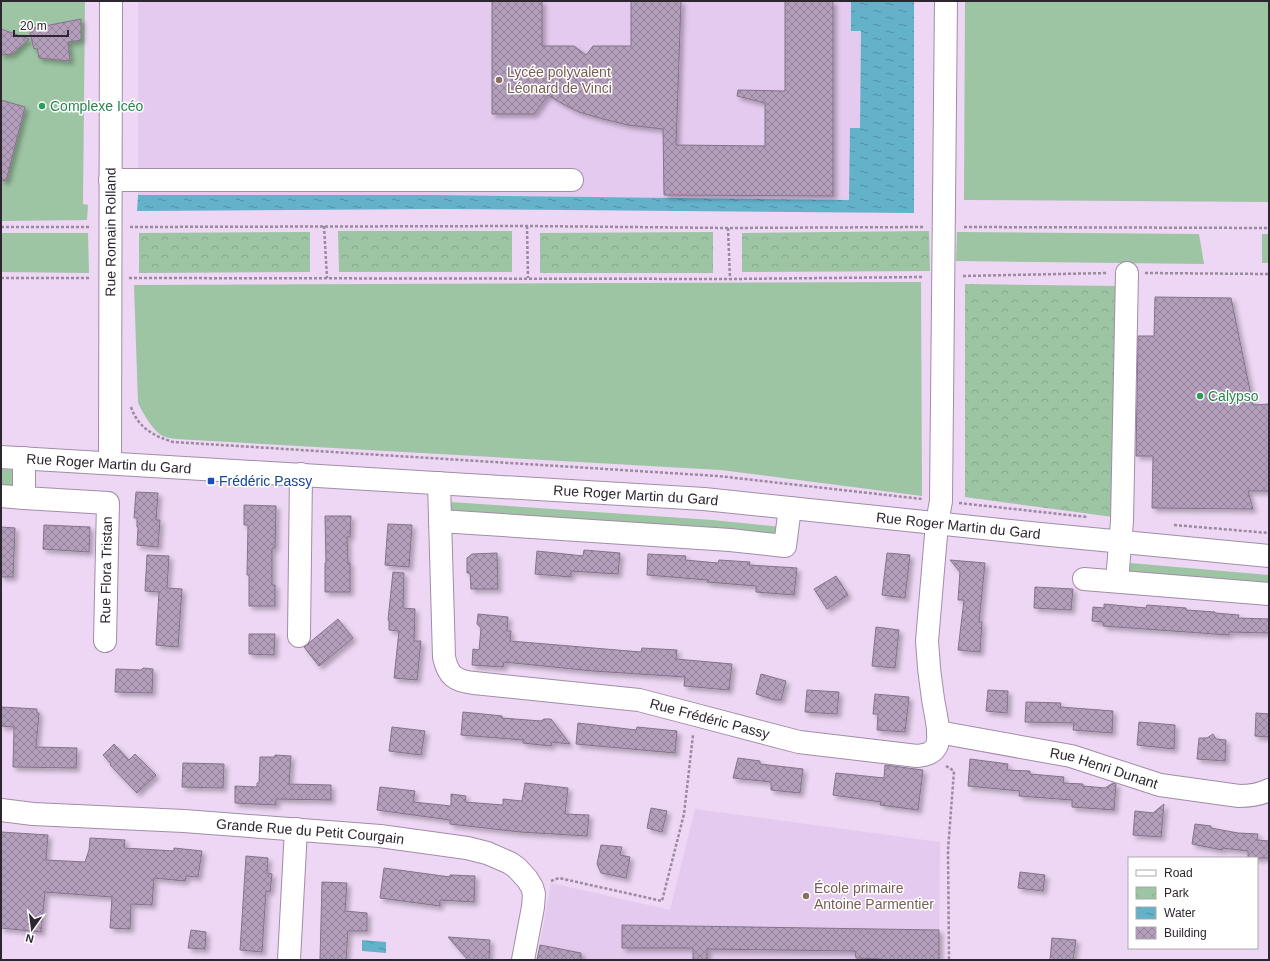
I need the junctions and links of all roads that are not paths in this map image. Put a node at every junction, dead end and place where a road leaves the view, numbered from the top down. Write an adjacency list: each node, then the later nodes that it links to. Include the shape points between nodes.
1 (111, 1): 3 (street, Rue Romain Rolland)
2 (946, 1): 15 (street, via 941,501)
3 (110, 180): 4 (street); 8 (street, Rue Romain Rolland, via 110,227 119,274)
4 (572, 180)
5 (1127, 272): 16 (street)
6 (1, 457): 7 (street, Rue Roger Martin du Gard)
7 (24, 458): 8 (street, Rue Roger Martin du Gard); 12 (street)
8 (110, 463): 9 (street, Rue Roger Martin du Gard)
9 (301, 474): 10 (street, Rue Roger Martin du Gard); 21 (street)
10 (439, 483): 13 (street, Rue Roger Martin du Gard, via 704,499); 14 (street, Rue Frédéric Passy)
11 (1, 496): 12 (street)
12 (24, 498): 22 (street, Rue Flora Tristan, via 108,503)
13 (790, 508): 14 (street, via 785,546 730,540); 15 (street, Rue Roger Martin du Gard)
14 (440, 521): 23 (street, Rue Frédéric Passy, via 444,657 446,666 456,679 639,700 799,742 917,756 930,754 937,746)
15 (936, 523): 16 (street, Rue Roger Martin du Gard); 23 (street, via 927,641)
16 (1121, 542): 17 (street, Rue Roger Martin du Gard); 19 (street)
17 (1269, 556)
18 (1084, 578): 19 (street)
19 (1117, 581): 20 (street)
20 (1269, 594)
21 (299, 636)
22 (105, 641)
23 (938, 732): 24 (street, Rue Henri Dunant, via 1071,756 1160,785 1240,796 1261,794)
24 (1269, 790)
25 (1, 810): 26 (street, Grande Rue du Petit Courgain)
26 (296, 829): 27 (street); 28 (street, Grande Rue du Petit Courgain, via 380,836 477,851 501,859 517,868 532,886 534,894)
27 (289, 960)
28 (523, 960)

